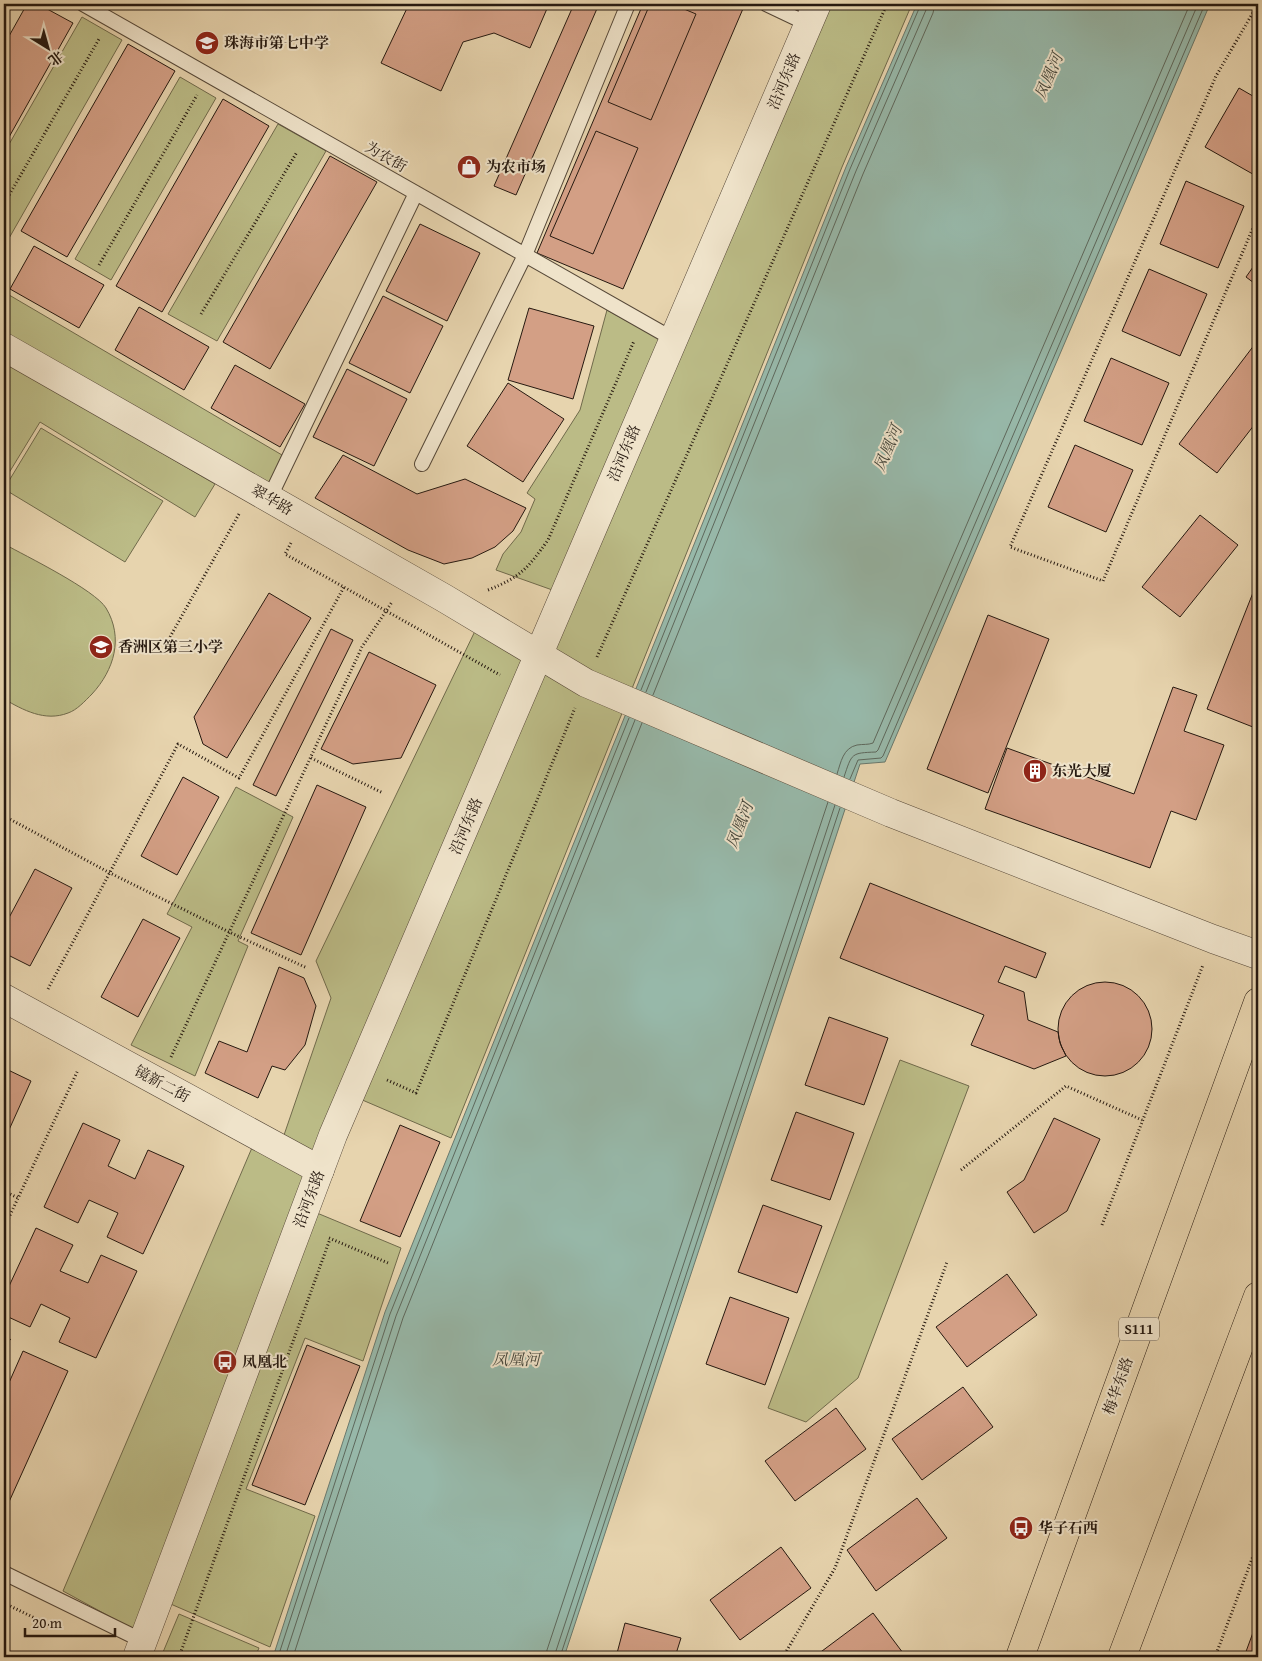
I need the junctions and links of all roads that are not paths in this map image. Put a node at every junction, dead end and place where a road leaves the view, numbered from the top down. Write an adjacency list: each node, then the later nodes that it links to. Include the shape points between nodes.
1 (83, 4): 5 (lane, 为农街)
2 (628, 4): 6 (lane)
3 (766, 4): 4 (lane)
4 (812, 14): 7 (street, 沿河东路)
5 (416, 193): 6 (lane, 为农街); 10 (lane)
6 (525, 255): 7 (lane, 为农街); 9 (lane)
7 (673, 339): 11 (street, 沿河东路)
8 (4, 347): 10 (street, 翠华路)
9 (422, 464)
10 (261, 494): 11 (street, 翠华路)
11 (539, 654): 12 (street, 翠华路, via 586,682 891,813); 15 (street, 沿河东路)
12 (1258, 955)
13 (4, 998): 15 (street, 镜新二街)
14 (1258, 1002): 19 (main road, 梅华东路 / S111)
15 (320, 1170): 18 (street, 沿河东路)
16 (1258, 1296): 20 (main road)
17 (4, 1573): 18 (lane)
18 (140, 1649)
19 (1020, 1657)
20 (1122, 1657)

